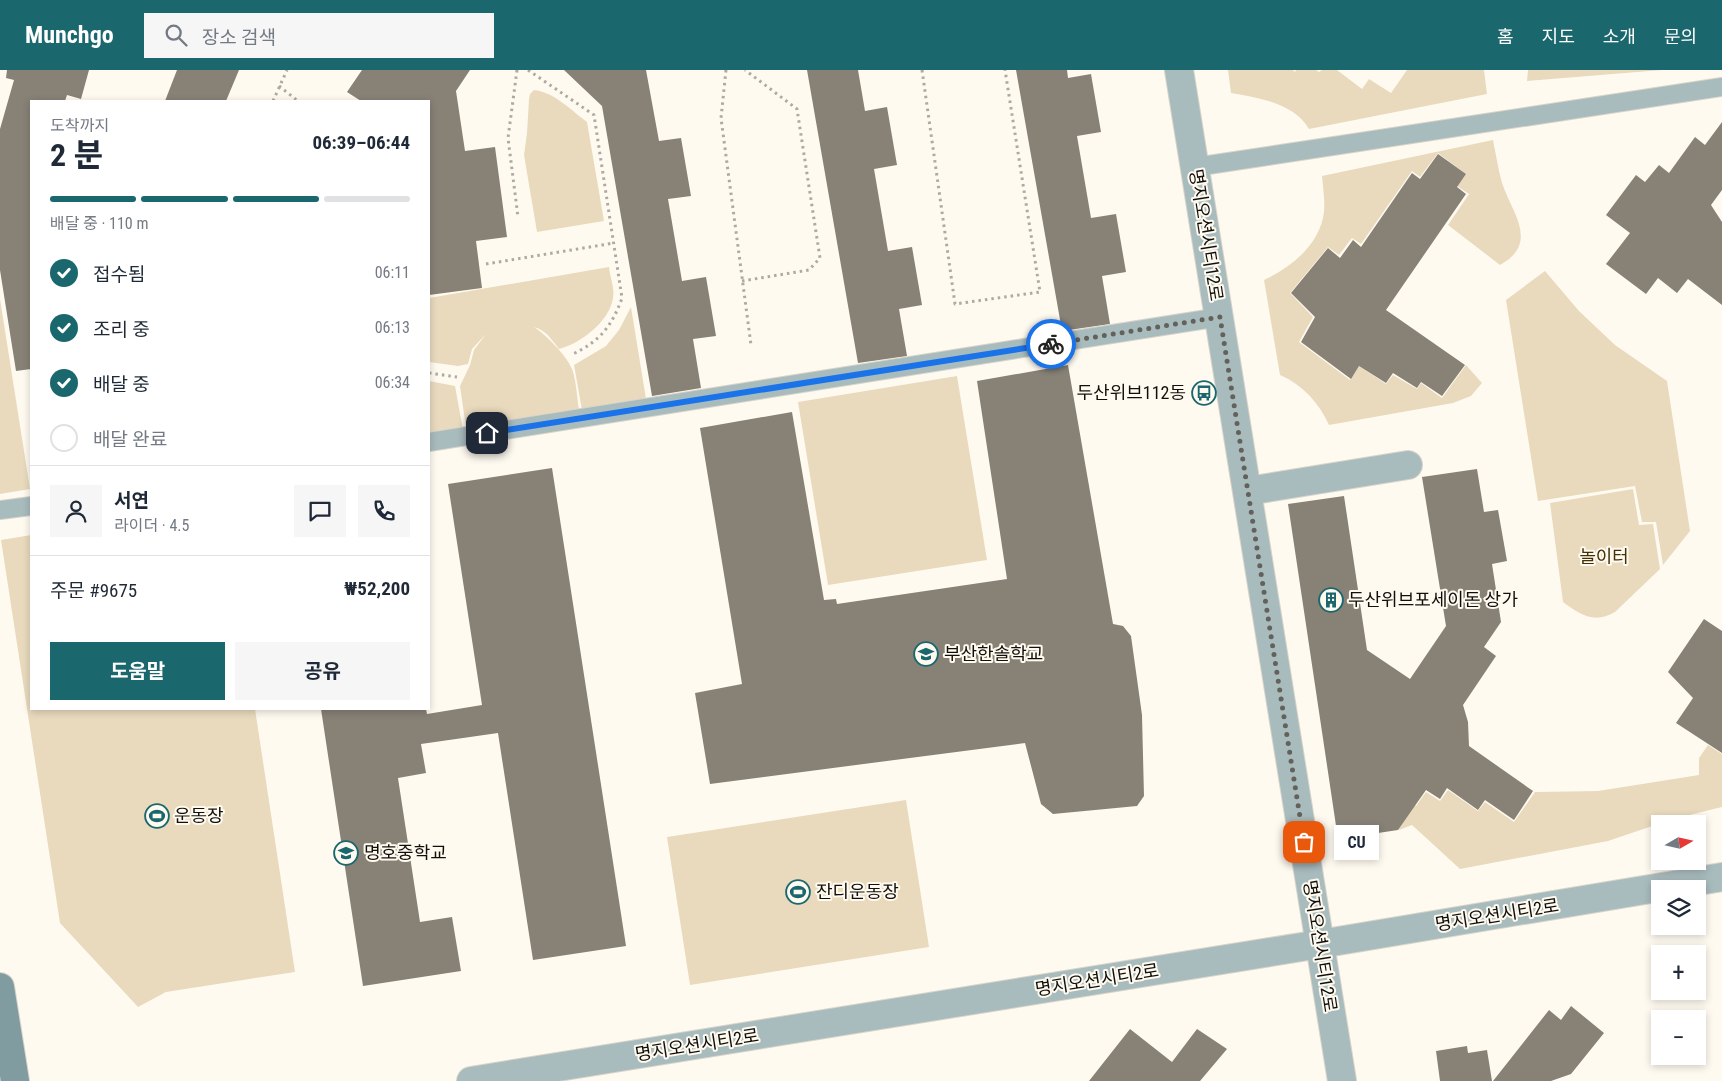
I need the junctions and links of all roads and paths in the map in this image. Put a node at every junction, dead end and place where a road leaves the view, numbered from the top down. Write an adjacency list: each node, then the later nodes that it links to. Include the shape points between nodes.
1 (287, 70): 9 (path)
2 (517, 70): 14 (path, via 508,138)
3 (528, 70): 15 (path, via 594,115)
4 (726, 70): 17 (path, via 721,118)
5 (745, 70): 17 (path, via 797,109 820,258 809,270)
6 (922, 70): 7 (path, via 956,304 1040,292)
7 (1004, 70)
8 (1180, 70): 13 (street, 명지오션시티12로)
9 (280, 86): 11 (path); 12 (path)
10 (1722, 87): 13 (lane)
11 (273, 100)
12 (297, 100)
13 (1195, 167): 18 (street, 명지오션시티12로)
14 (518, 217)
15 (614, 243): 16 (path); 20 (path, via 622,298 612,322 600,337)
16 (486, 264)
17 (742, 281): 19 (path)
18 (1220, 317): 23 (lane); 25 (street, 명지오션시티12로)
19 (751, 345)
20 (574, 354)
21 (430, 372): 22 (path)
22 (456, 377)
23 (430, 442)
24 (1408, 465): 25 (street)
25 (1248, 490): 29 (street, 명지오션시티12로)
26 (30, 506): 27 (lane)
27 (0, 510)
28 (1722, 877): 29 (street, 명지오션시티2로)
29 (1320, 944): 32 (street, 명지오션시티2로); 33 (street, 명지오션시티12로)
30 (0, 987): 31 (main road)
31 (15, 1081)
32 (471, 1081)
33 (1342, 1081)

